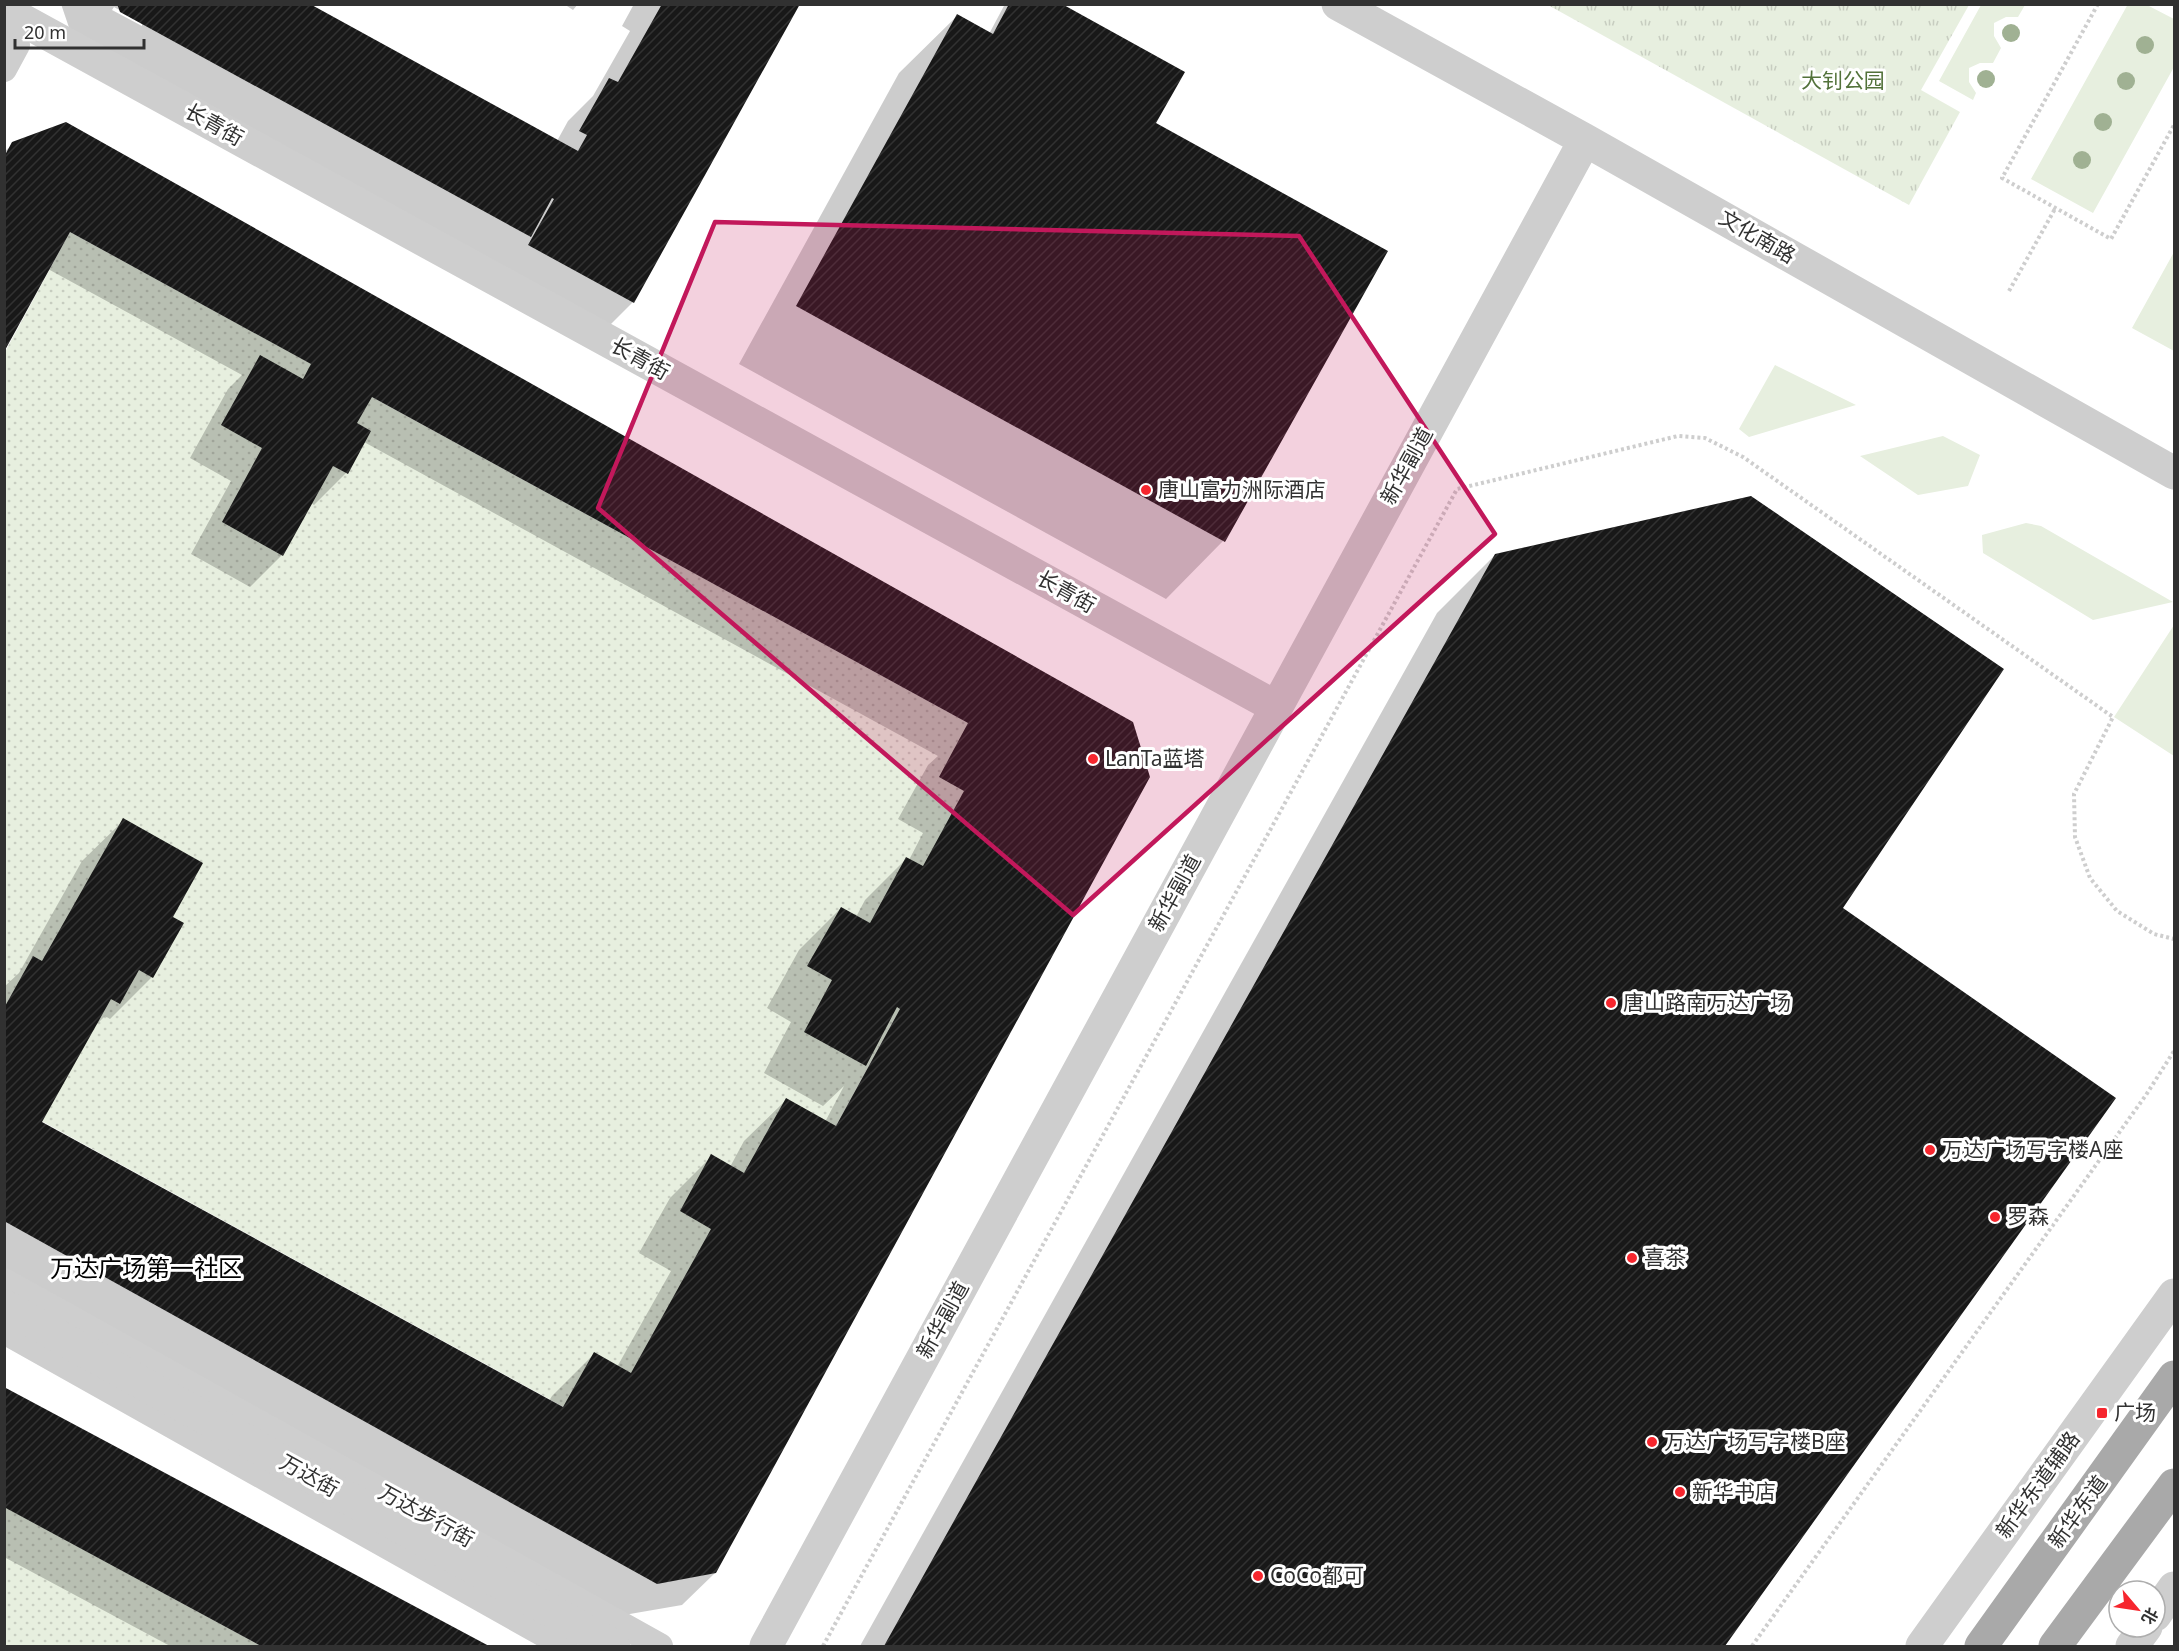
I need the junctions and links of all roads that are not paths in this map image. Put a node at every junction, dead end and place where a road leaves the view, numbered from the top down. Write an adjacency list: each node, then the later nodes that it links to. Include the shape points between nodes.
1 (1338, 4): 4 (street, 文化南路)
2 (8, 13): 3 (street, via 17,45); 6 (street, 长青街)
3 (4, 69)
4 (1585, 140): 5 (street, 文化南路); 6 (street, 新华副道)
5 (2175, 473)
6 (1276, 707): 16 (street, 新华副道)
7 (4, 1281): 15 (street, 万达步行街)
8 (2175, 1295): 17 (street, 新华东道辅路)
9 (4, 1306): 14 (street, 万达街)
10 (4, 1331): 13 (street)
11 (2175, 1377): 18 (main road, 新华东道)
12 (2175, 1485): 19 (main road)
13 (565, 1647)
14 (614, 1647)
15 (660, 1647)
16 (766, 1647)
17 (1922, 1647)
18 (1981, 1647)
19 (2055, 1647)

